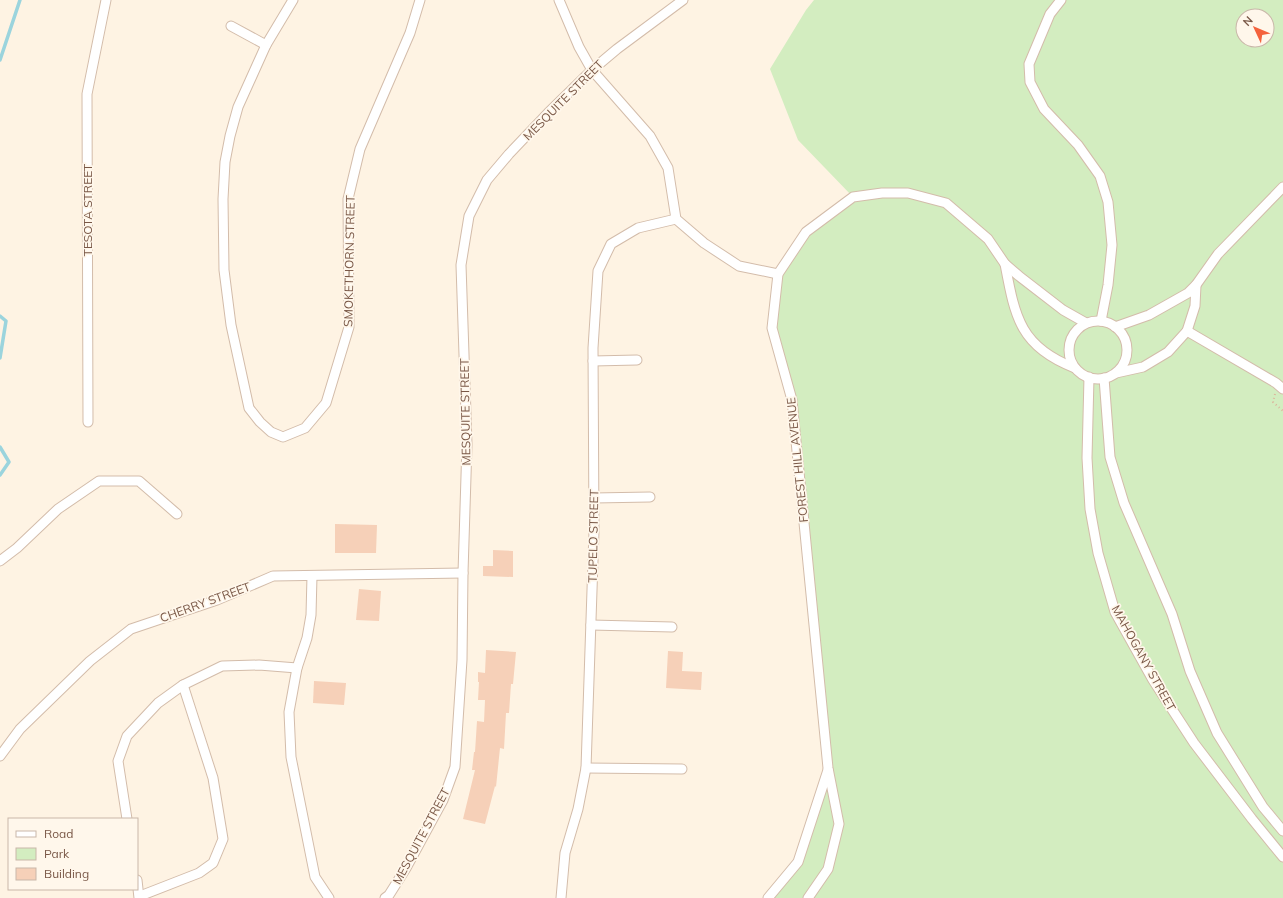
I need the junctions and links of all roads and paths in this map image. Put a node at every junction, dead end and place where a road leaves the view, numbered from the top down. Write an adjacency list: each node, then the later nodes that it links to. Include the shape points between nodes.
1 (106, 0): 27 (street, TESOTA STREET, via 87,94)
2 (293, 0): 8 (street)
3 (420, 0): 8 (street, SMOKETHORN STREET, via 410,33 360,149 348,199 350,328 326,403 305,428 283,437 271,432 249,408 231,325 224,270 225,162 238,107)
4 (559, 0): 9 (street)
5 (683, 0): 9 (street, MESQUITE STREET)
6 (1061, 0): 15 (street, via 1050,14 1029,64 1030,82 1044,109 1078,145 1100,176 1108,202 1112,245)
7 (231, 26): 8 (street)
8 (266, 45)
9 (592, 70): 11 (street, via 650,136 668,168); 32 (street, MESQUITE STREET, via 487,180 469,216 461,265 467,444)
10 (1283, 187): 14 (street, via 1218,254)
11 (676, 219): 13 (street, via 704,244 739,266); 20 (street, TUPELO STREET, via 638,228 611,244 598,271)
12 (1005, 264): 13 (street, FOREST HILL AVENUE, via 988,240 946,203 908,193 882,193 853,197 806,232); 16 (street, FOREST HILL AVENUE, via 1063,310); 21 (street, FOREST HILL AVENUE, via 1012,301 1022,327 1047,355)
13 (778, 274): 40 (street, FOREST HILL AVENUE, via 772,328 792,400)
14 (1196, 285): 17 (street, via 1188,293 1149,315); 18 (street, via 1195,306)
15 (1101, 321): 16 (street); 17 (street)
16 (1086, 323): 21 (street, via 1075,333 1069,347)
17 (1115, 327): 22 (street, via 1124,338 1126,353)
18 (1187, 331): 22 (street, via 1168,352 1143,367); 25 (street)
19 (638, 360): 20 (street)
20 (593, 361): 29 (street, TUPELO STREET)
21 (1075, 368): 23 (street)
22 (1116, 373): 24 (street)
23 (1089, 377): 24 (street); 44 (street, MAHOGANY STREET, via 1087,458 1090,509 1098,553 1115,612 1153,680 1194,743)
24 (1104, 378): 43 (street, via 1110,457 1124,503 1172,614 1190,671 1217,733 1263,807)
25 (1280, 386): 26 (path, via 1274,402)
26 (1283, 411)
27 (88, 422)
28 (650, 497): 29 (street)
29 (594, 498): 34 (street, TUPELO STREET)
30 (177, 514): 31 (street, via 139,481 99,481 58,509)
31 (0, 562)
32 (463, 573): 33 (street, CHERRY STREET); 47 (street, MESQUITE STREET, via 462,660 455,767 443,800 406,868 390,895)
33 (312, 576): 36 (street, via 311,615 307,638); 38 (street, CHERRY STREET, via 273,576 217,600 131,629 84,666 20,729)
34 (591, 625): 35 (street); 39 (street, TUPELO STREET)
35 (672, 627)
36 (297, 668): 37 (street, via 222,666); 46 (street, via 289,712 291,758 315,878)
37 (183, 685): 42 (street, via 158,703 127,736 118,761); 45 (street, via 213,778 223,839 213,863 199,873)
38 (0, 756)
39 (586, 768): 41 (street); 48 (street, TUPELO STREET, via 578,809 565,853)
40 (828, 768): 49 (street, FOREST HILL AVENUE, via 798,862); 50 (street, FOREST HILL AVENUE, via 839,824 828,869)
41 (682, 769)
42 (127, 818)
43 (1283, 831)
44 (1283, 857)
45 (139, 897)
46 (329, 898)
47 (385, 898)
48 (562, 898)
49 (768, 898)
50 (808, 898)

